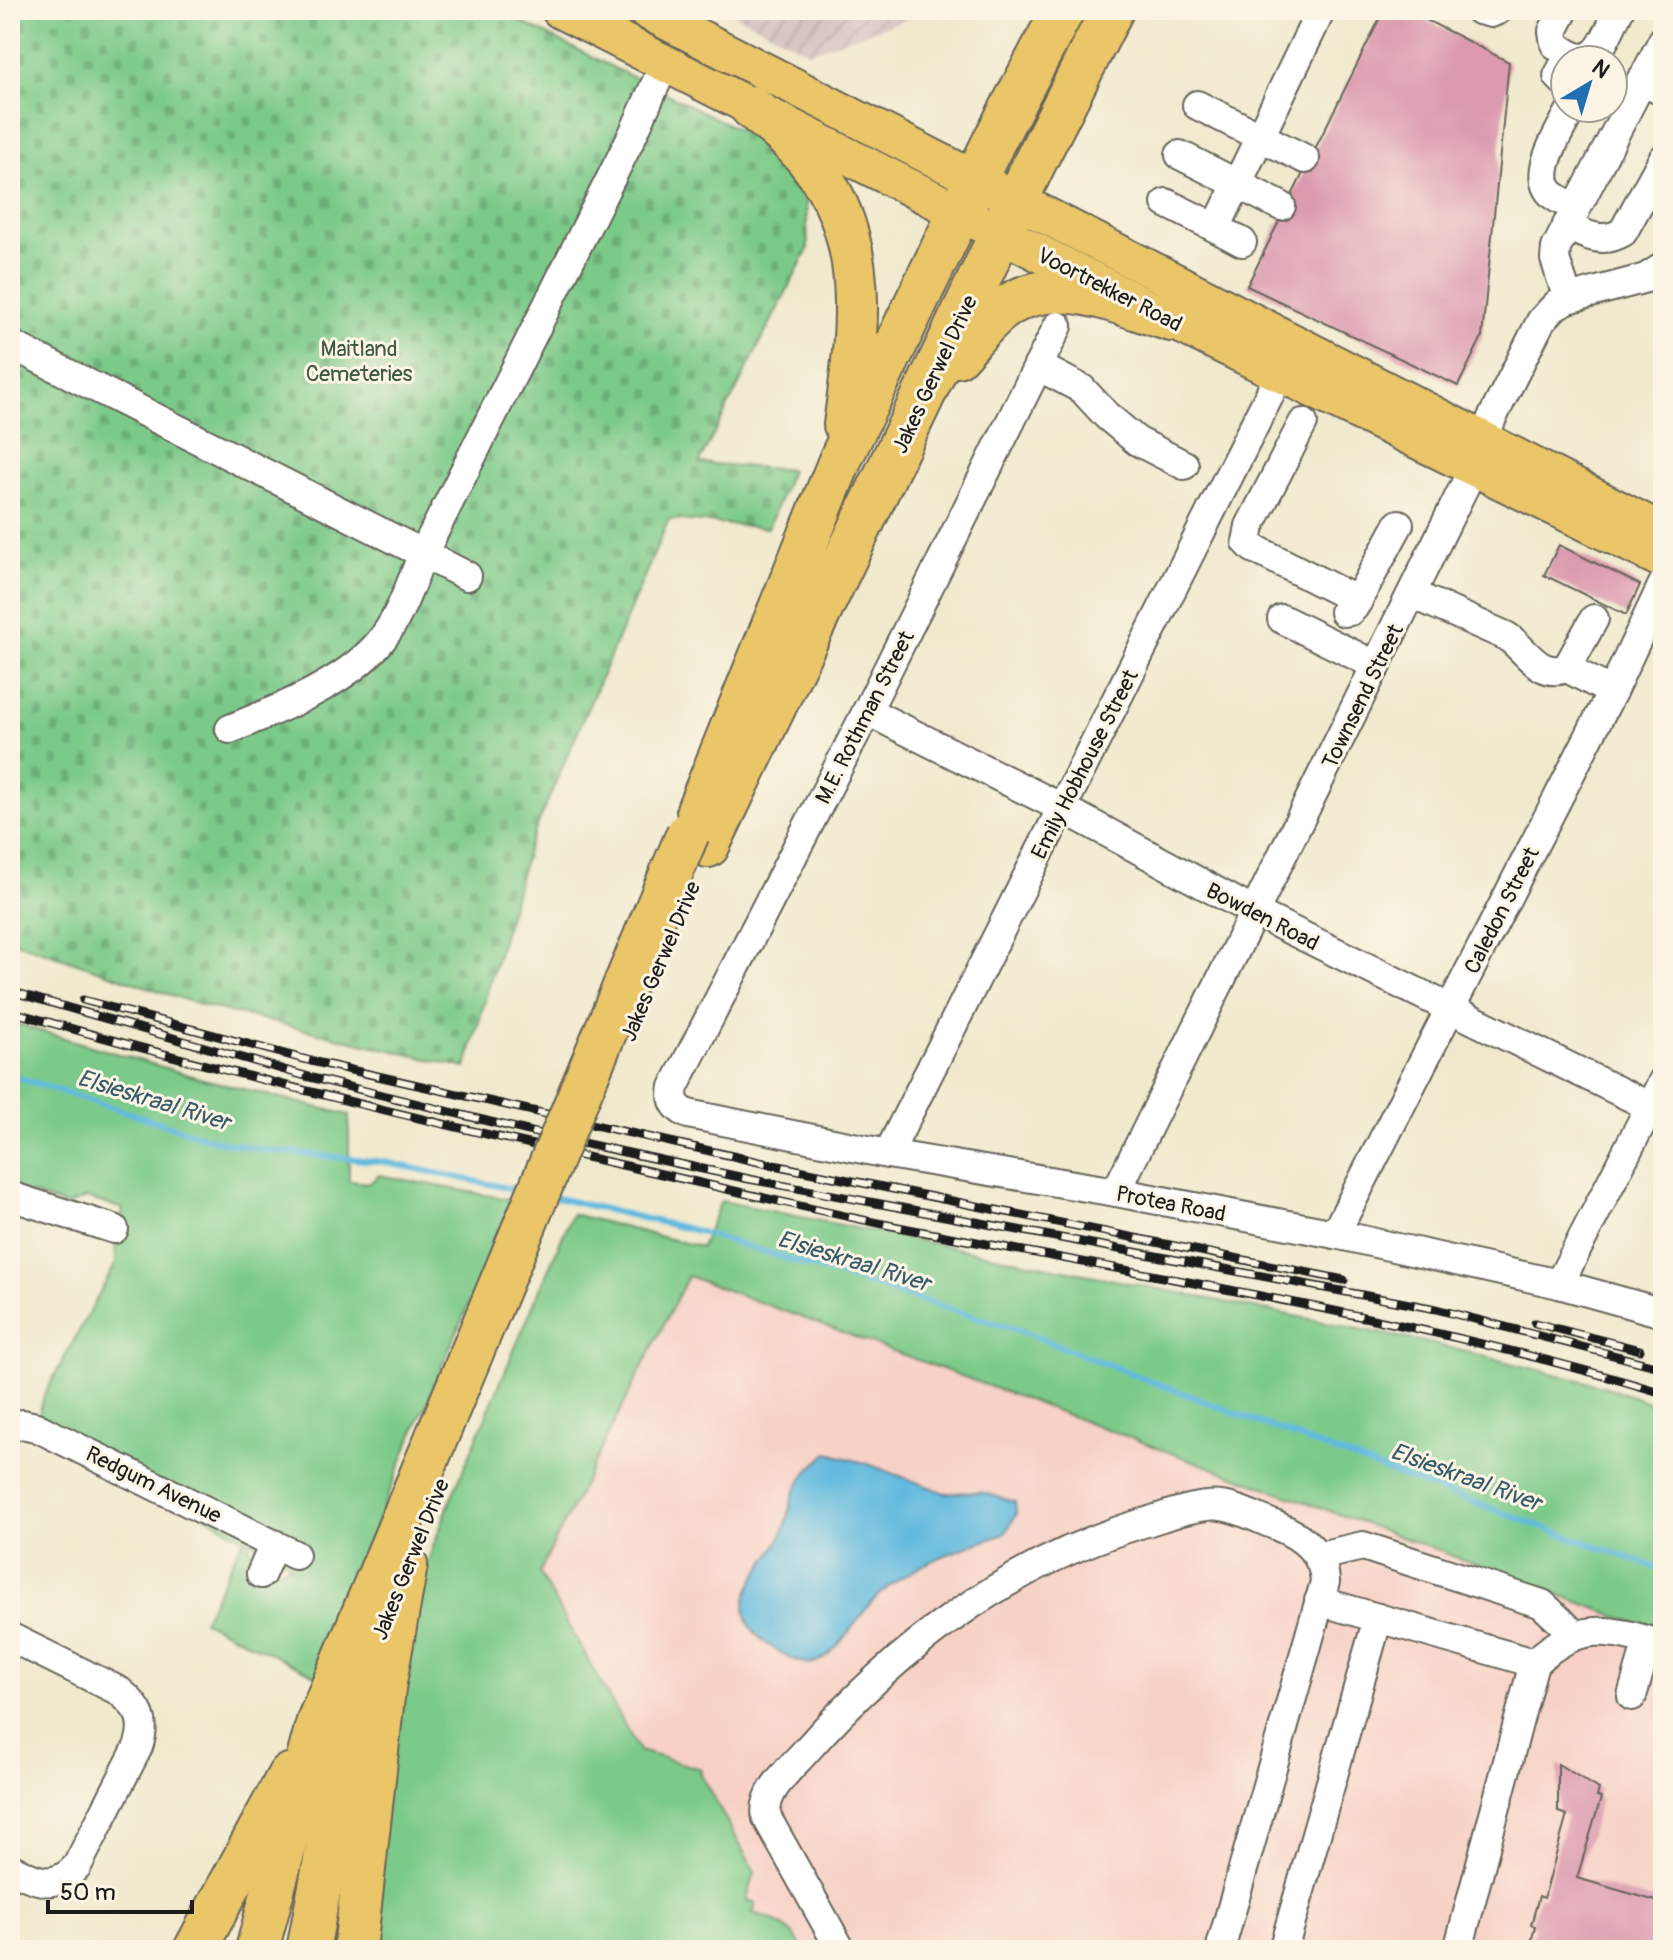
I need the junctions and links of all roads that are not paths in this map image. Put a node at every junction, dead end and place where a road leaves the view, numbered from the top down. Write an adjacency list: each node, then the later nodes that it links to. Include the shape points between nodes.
1 (560, 10): 13 (main road, Voortrekker Road)
2 (645, 10): 23 (main road, Voortrekker Road)
3 (1063, 10): 23 (highway, Jakes Gerwel Drive)
4 (1112, 10): 27 (highway, Jakes Gerwel Drive)
5 (1321, 10): 18 (street)
6 (1479, 10): 7 (street)
7 (1498, 10)
8 (1564, 10): 11 (street, via 1553,31)
9 (1619, 10): 12 (street)
10 (1663, 40): 14 (street)
11 (1555, 44)
12 (1601, 44)
13 (665, 63): 16 (main road, Voortrekker Road); 44 (street)
14 (1652, 86): 26 (street)
15 (1197, 105): 18 (street)
16 (751, 107): 23 (main road, Voortrekker Road); 40 (highway, via 818,172 849,239 856,314)
17 (1564, 124): 26 (street, via 1544,178)
18 (1260, 137): 20 (street); 22 (street)
19 (1180, 155): 22 (street)
20 (1305, 159)
21 (1663, 159): 26 (street, via 1623,232 1601,239 1583,234)
22 (1237, 183): 25 (street); 28 (street)
23 (967, 196): 27 (main road, Voortrekker Road); 40 (highway, Jakes Gerwel Drive)
24 (1166, 203): 28 (street)
25 (1281, 206)
26 (1572, 216): 31 (street, via 1555,259)
27 (1009, 217): 32 (main road, Voortrekker Road); 37 (highway, Jakes Gerwel Drive); 39 (main road, Voortrekker Road)
28 (1216, 228): 29 (street)
29 (1242, 242)
30 (1663, 267): 31 (street, Townsend Street, via 1646,278)
31 (1568, 299): 39 (street, Townsend Street, via 1541,321)
32 (1171, 320): 36 (main road, Voortrekker Road); 37 (highway, via 1074,291 1031,294 987,322)
33 (1058, 326): 35 (street, M.E. Rothman Street)
34 (10, 344): 44 (street)
35 (1038, 366): 41 (street, via 1082,389 1137,441); 57 (street, M.E. Rothman Street)
36 (1280, 374): 39 (main road, Voortrekker Road); 59 (street, Emily Hobhouse Street)
37 (928, 389): 60 (highway, Jakes Gerwel Drive)
38 (1303, 423): 51 (street, via 1247,532 1247,542)
39 (1478, 455): 43 (main road, Voortrekker Road); 46 (main road, Voortrekker Road); 50 (street, Townsend Street)
40 (841, 458): 60 (highway, Jakes Gerwel Drive)
41 (1184, 465)
42 (1399, 524): 45 (street)
43 (1663, 532)
44 (423, 554): 47 (street); 58 (street, via 391,625 362,659 306,694)
45 (1380, 558): 50 (street); 51 (street)
46 (1663, 560)
47 (467, 576)
48 (1276, 577): 51 (street, via 1340,611 1350,611)
49 (1663, 584): 56 (street, Caledon Street)
50 (1416, 586): 54 (street, Townsend Street); 55 (street, via 1517,643 1531,661 1551,670)
51 (1358, 601)
52 (1282, 619): 54 (street)
53 (1594, 619): 55 (street)
54 (1377, 666): 61 (street, Townsend Street)
55 (1567, 668): 56 (street)
56 (1612, 692): 62 (street, Caledon Street)
57 (867, 711): 59 (street, Bowden Road); 64 (street, M.E. Rothman Street, via 674,1087)
58 (230, 729)
59 (1062, 808): 61 (street, Bowden Road); 66 (street, Emily Hobhouse Street)
60 (698, 840): 74 (highway, Jakes Gerwel Drive, bridge)
61 (1256, 913): 62 (street, Bowden Road); 67 (street, Townsend Street)
62 (1450, 1009): 65 (street, Bowden Road); 70 (street, Caledon Street)
63 (1663, 1081): 65 (street)
64 (677, 1106): 66 (street, Protea Road, via 688,1114)
65 (1657, 1110): 71 (street)
66 (888, 1154): 67 (street, Protea Road)
67 (1116, 1192): 70 (street, Protea Road)
68 (10, 1196): 69 (street)
69 (114, 1229)
70 (1335, 1234): 71 (street, Protea Road)
71 (1559, 1284): 72 (street, Protea Road)
72 (1663, 1313)
73 (10, 1427): 77 (street, Redgum Avenue, via 36,1427 284,1549)
74 (432, 1475): 76 (highway, Jakes Gerwel Drive); 85 (highway, Jakes Gerwel Drive)
75 (1319, 1556): 78 (street, via 1325,1582); 80 (street, via 1363,1546 1542,1604); 91 (street, via 1294,1534 1213,1505 1104,1534 954,1614 873,1681 768,1797 767,1818)
76 (406, 1565): 89 (highway, Jakes Gerwel Drive, via 347,1744); 90 (highway, via 384,1688)
77 (261, 1574)
78 (1319, 1601): 79 (street); 92 (street)
79 (1378, 1618): 83 (street); 93 (street)
80 (1574, 1634): 82 (street, via 1598,1630); 83 (street)
81 (10, 1637): 86 (street, via 119,1691 143,1718 138,1747 77,1866 68,1876 44,1882)
82 (1656, 1643): 84 (street)
83 (1534, 1663): 94 (street)
84 (1632, 1696)
85 (318, 1721): 87 (highway); 88 (highway, Jakes Gerwel Drive)
86 (10, 1868)
87 (195, 1950)
88 (257, 1950)
89 (308, 1950)
90 (355, 1950)
91 (841, 1950)
92 (1220, 1950)
93 (1283, 1950)
94 (1458, 1950)

